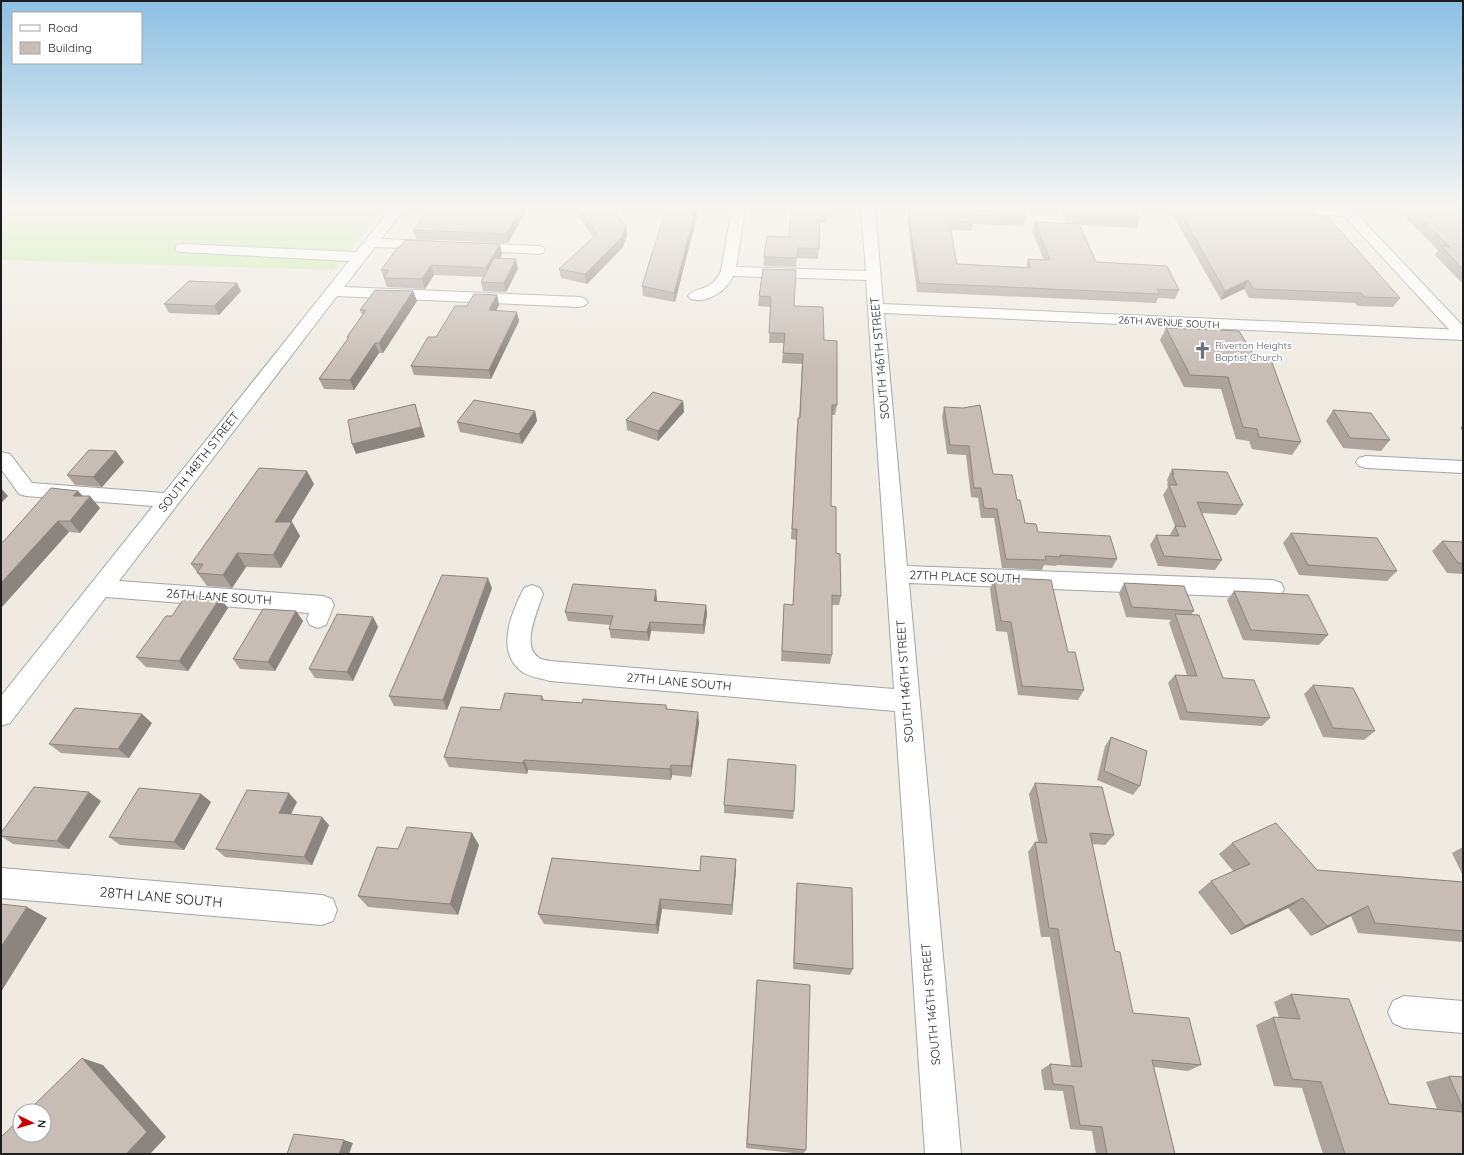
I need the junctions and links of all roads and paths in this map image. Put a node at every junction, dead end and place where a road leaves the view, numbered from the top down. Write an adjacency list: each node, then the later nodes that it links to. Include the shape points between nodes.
1 (356, 262): 7 (street, SOUTH 148TH STREET)
2 (729, 262): 5 (street)
3 (872, 262): 6 (street, SOUTH 146TH STREET)
4 (1395, 262): 11 (street)
5 (728, 271): 6 (street); 8 (street, via 724,281 714,290)
6 (873, 276): 10 (street, SOUTH 146TH STREET)
7 (333, 291): 9 (street); 15 (street, SOUTH 148TH STREET)
8 (696, 296)
9 (580, 302)
10 (876, 308): 11 (street, 26TH AVENUE SOUTH); 16 (street, SOUTH 146TH STREET)
11 (1463, 335)
12 (1, 458): 15 (street, via 26,489)
13 (1366, 462): 14 (street)
14 (1463, 467)
15 (169, 500): 17 (street, SOUTH 148TH STREET)
16 (898, 574): 18 (street, 27TH PLACE SOUTH); 21 (street, SOUTH 146TH STREET)
17 (101, 588): 20 (street, 26TH LANE SOUTH, via 323,605); 22 (street, SOUTH 148TH STREET)
18 (1273, 589)
19 (532, 594): 21 (street, 27TH LANE SOUTH, via 518,638 521,654 530,665 550,671)
20 (318, 619)
21 (907, 702): 27 (street, SOUTH 146TH STREET)
22 (1, 715)
23 (1, 883): 24 (street, 28TH LANE SOUTH)
24 (322, 910)
25 (1404, 1012): 26 (street)
26 (1463, 1017)
27 (943, 1154)

